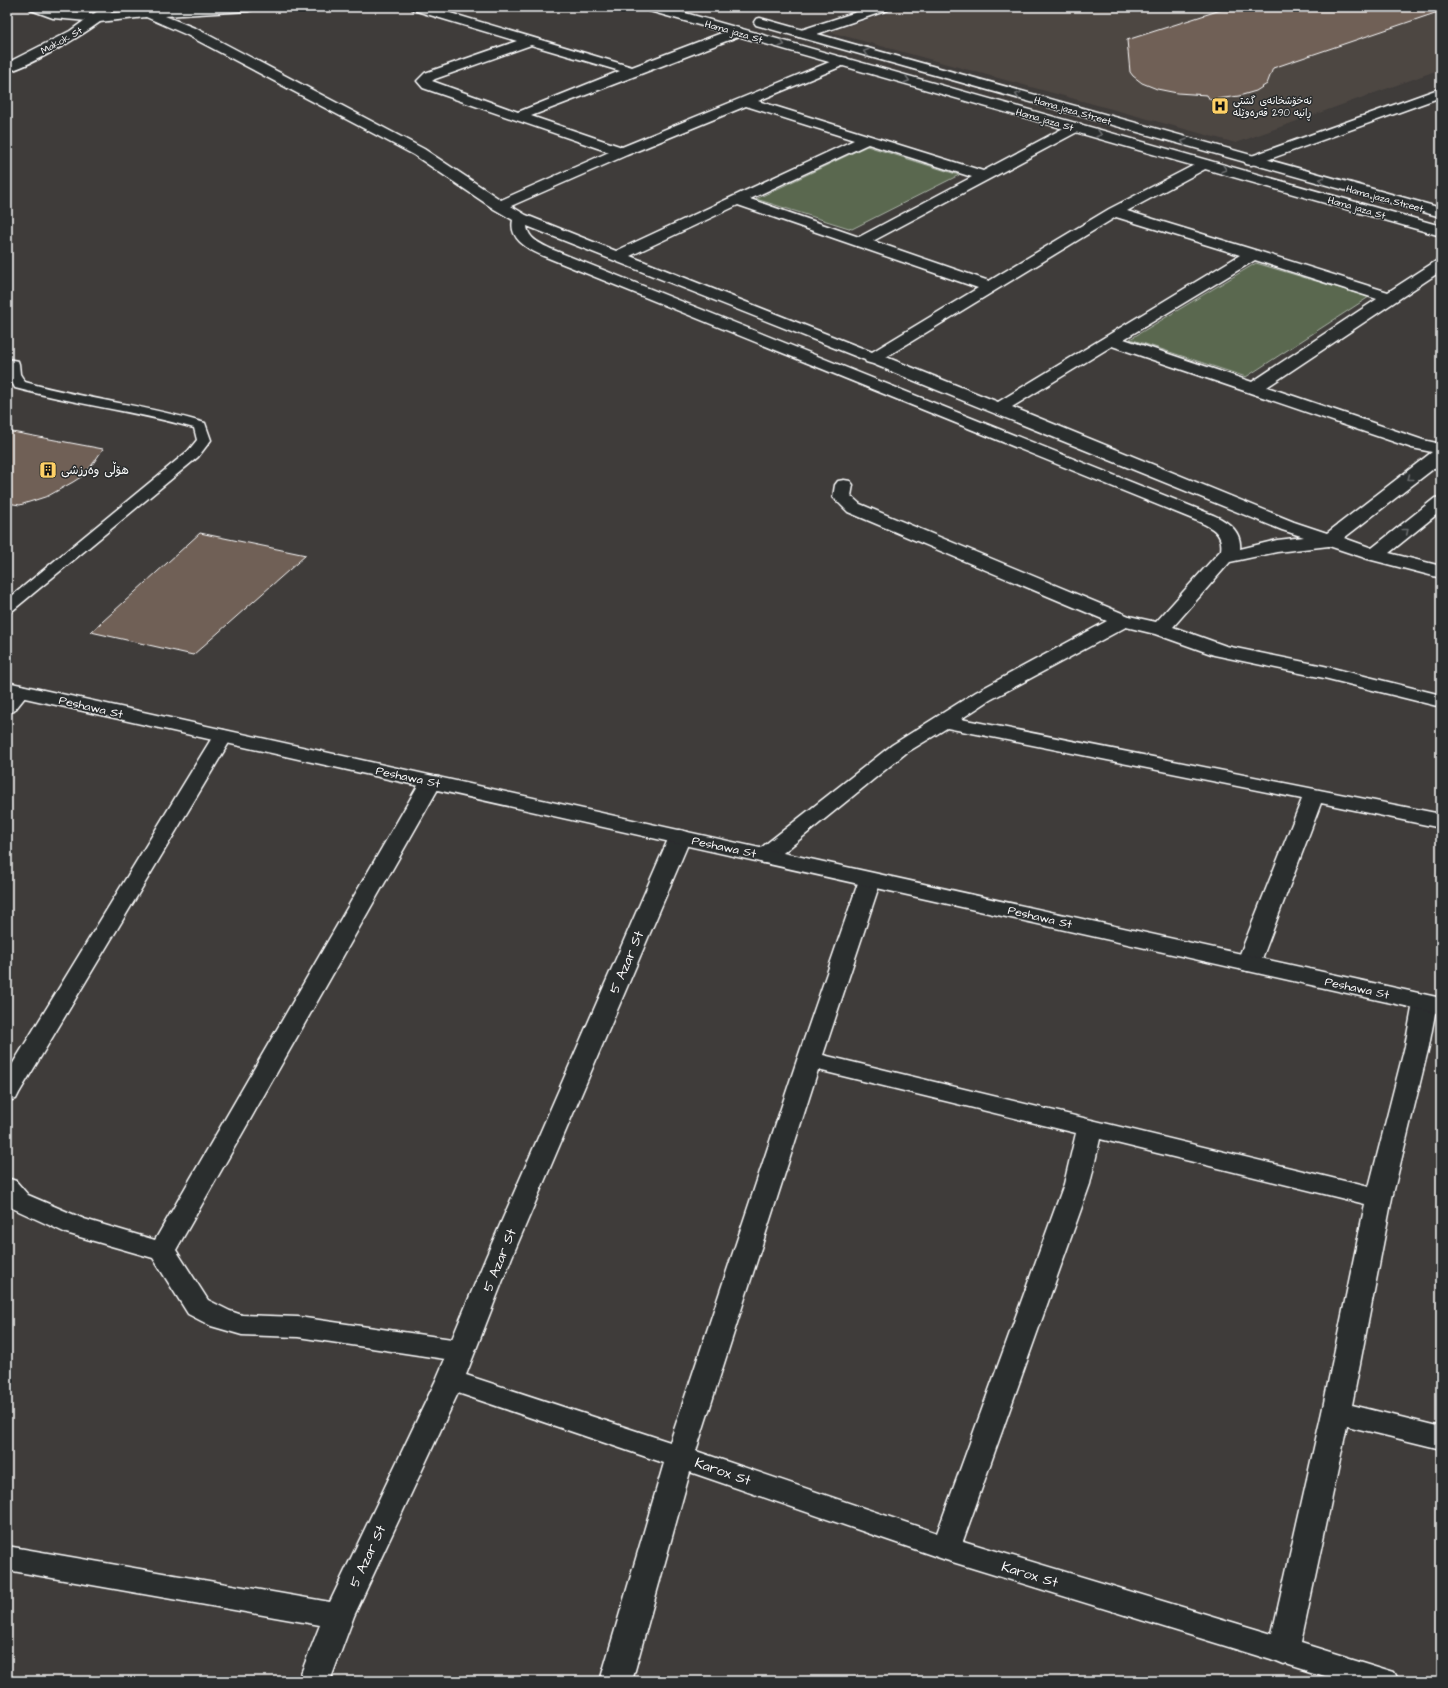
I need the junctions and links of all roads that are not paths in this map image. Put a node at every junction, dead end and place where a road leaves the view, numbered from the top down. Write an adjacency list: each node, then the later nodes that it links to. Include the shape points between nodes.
1 (35, 7): 9 (street, via 53,14)
2 (110, 7): 7 (street, Makok St)
3 (248, 7): 8 (street)
4 (417, 7): 14 (street)
5 (650, 7): 12 (street, Hama jaza St)
6 (884, 7): 13 (street)
7 (97, 12): 8 (street); 9 (street, Makok St); 17 (street, Makok St, via 67,38)
8 (148, 13): 32 (street, via 192,32 419,152)
9 (76, 17): 11 (street, Makok St)
10 (750, 20): 13 (street, Hama jaza Street)
11 (58, 26)
12 (738, 32): 16 (street, Hama jaza St, one-way to 16); 19 (street)
13 (803, 34): 15 (street, Hama jaza Street, one-way to 13)
14 (532, 40): 19 (street); 24 (street, via 425,80 428,85)
15 (892, 59): 18 (street); 20 (street, Hama jaza Street)
16 (842, 61): 18 (street, Hama jaza St); 23 (street)
17 (7, 68)
18 (869, 69): 21 (street, Hama jaza St, one-way to 21)
19 (633, 71): 24 (street)
20 (952, 76): 21 (street); 28 (street, Hama jaza Street, one-way to 20)
21 (929, 86): 25 (street, Hama jaza St)
22 (1441, 92): 28 (street)
23 (745, 101): 26 (street); 27 (street)
24 (519, 116): 27 (street)
25 (1076, 127): 29 (street, Hama jaza St, one-way to 29); 30 (street)
26 (867, 139): 30 (street); 31 (street)
27 (622, 152): 32 (street)
28 (1251, 160): 34 (street, Hama jaza Street, one-way to 28)
29 (1204, 164): 33 (street); 36 (street, Hama jaza St, one-way to 36)
30 (984, 176): 37 (street)
31 (738, 200): 37 (street); 39 (street)
32 (499, 206): 35 (street)
33 (1114, 212): 38 (street); 41 (street)
34 (1441, 213)
35 (521, 218): 39 (street); 54 (street, via 519,227 523,238 546,252 1211,520 1220,525 1231,538 1232,545)
36 (1441, 231)
37 (860, 242): 41 (street)
38 (1253, 254): 42 (street); 43 (street)
39 (617, 256): 44 (street)
40 (1441, 264): 42 (street)
41 (990, 287): 44 (street)
42 (1389, 298): 46 (street)
43 (1110, 340): 46 (street); 47 (street)
44 (872, 359): 47 (street)
45 (7, 363): 56 (lane, via 13,364 14,374 20,385 176,418 200,426 204,440 193,454)
46 (1256, 388): 48 (street, via 1418,444)
47 (999, 408): 52 (street, via 1288,526)
48 (1441, 449)
49 (1441, 454): 52 (street, one-way to 52)
50 (844, 485): 57 (street, via 842,497 854,508)
51 (1441, 502): 53 (street, one-way to 51)
52 (1330, 540): 53 (street); 54 (street, via 1277,546)
53 (1375, 555): 55 (street)
54 (1225, 558): 58 (street)
55 (1441, 572)
56 (7, 608)
57 (1123, 621): 58 (street); 61 (street, via 983,696)
58 (1160, 629): 60 (street, via 1221,651 1324,672)
59 (11, 695): 62 (street, Peshawa St)
60 (1441, 701)
61 (943, 721): 64 (street); 67 (street, via 899,749)
62 (223, 736): 63 (street, Peshawa St); 72 (street)
63 (431, 782): 66 (street, Peshawa St); 76 (street)
64 (1314, 795): 65 (street); 69 (street)
65 (1441, 821)
66 (680, 837): 67 (street, Peshawa St); 77 (street, 5 Azar St, via 499,1257)
67 (765, 856): 68 (street, Peshawa St)
68 (870, 880): 69 (street, Peshawa St); 71 (street)
69 (1248, 964): 70 (street, Peshawa St)
70 (1433, 1004): 75 (street, via 1417,1046)
71 (809, 1060): 73 (street); 81 (street)
72 (7, 1093)
73 (1090, 1129): 75 (street); 82 (street, via 1078,1184)
74 (7, 1187): 76 (street, via 19,1200 75,1226)
75 (1379, 1198): 79 (street)
76 (162, 1251): 77 (street, via 198,1308 221,1319 242,1325 298,1326)
77 (462, 1351): 78 (street, 5 Azar St)
78 (450, 1380): 81 (street, Karox St); 84 (street, 5 Azar St)
79 (1336, 1412): 80 (street); 85 (street)
80 (1441, 1438)
81 (680, 1456): 82 (street, Karox St); 87 (street)
82 (946, 1548): 85 (street, Karox St)
83 (7, 1558): 84 (street)
84 (339, 1616): 86 (street, 5 Azar St)
85 (1283, 1652): 88 (street, Karox St)
86 (314, 1681)
87 (616, 1681)
88 (1384, 1681)

